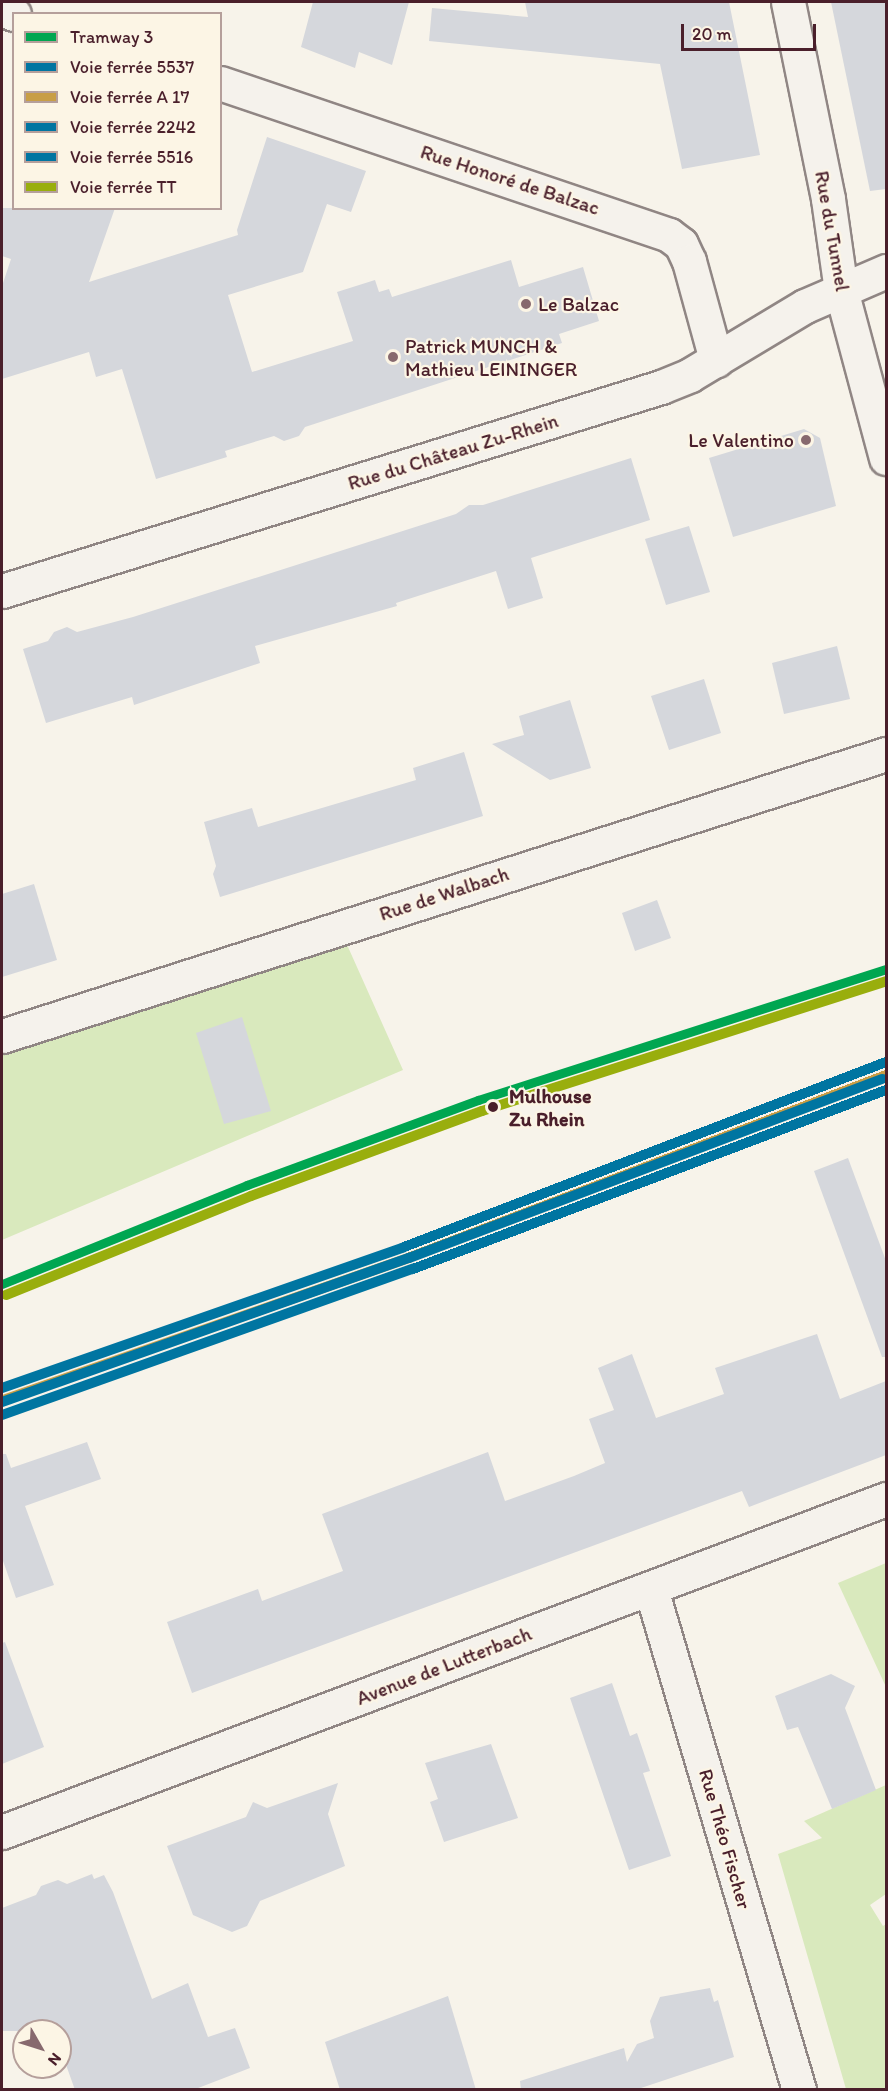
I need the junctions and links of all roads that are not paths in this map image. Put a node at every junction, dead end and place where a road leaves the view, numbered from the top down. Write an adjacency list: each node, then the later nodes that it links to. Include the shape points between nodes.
1 (788, 2): 4 (street, Rue du Tunnel, via 828,199)
2 (222, 84): 5 (street, Rue Honoré de Balzac, via 669,235 681,244 689,261)
3 (886, 271): 4 (street, Rue du Château Zu-Rhein)
4 (841, 290): 5 (street, Rue du Château Zu-Rhein, via 798,310); 6 (street, Rue du Tunnel)
5 (716, 360): 7 (street, Rue du Château Zu-Rhein, via 661,387)
6 (886, 458)
7 (2, 591)
8 (886, 754): 9 (street, Rue de Walbach)
9 (2, 1036)
10 (886, 1499): 11 (street, Avenue de Lutterbach)
11 (651, 1588): 12 (street, Avenue de Lutterbach); 13 (street, Rue Théo Fischer)
12 (2, 1832)
13 (799, 2090)

